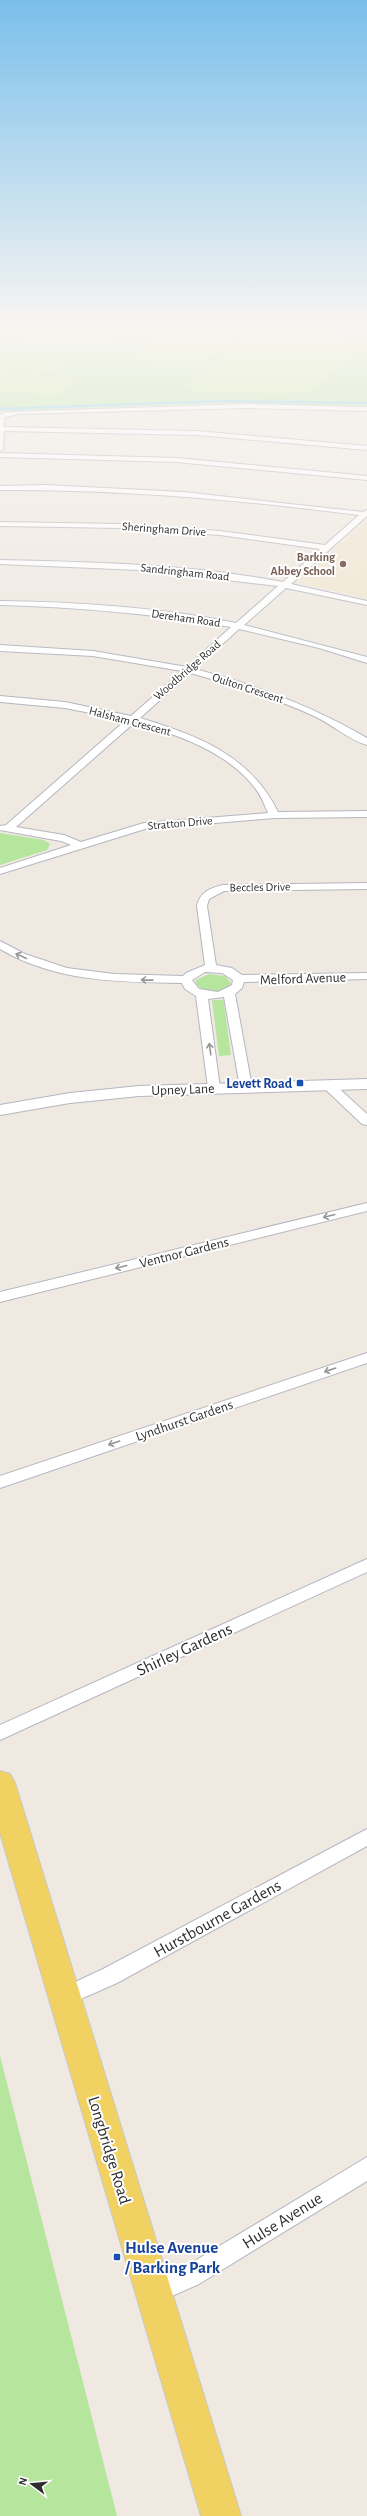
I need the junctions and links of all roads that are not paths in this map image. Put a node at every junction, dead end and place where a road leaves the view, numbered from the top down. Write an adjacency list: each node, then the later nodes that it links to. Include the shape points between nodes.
1 (304, 442): 2 (street)
2 (367, 448)
3 (0, 455): 4 (street, via 176,460)
4 (367, 478)
5 (0, 488): 6 (street, via 190,495)
6 (366, 513): 8 (street, Woodbridge Road)
7 (0, 524): 8 (street, Sheringham Drive, via 121,526 220,533)
8 (328, 548): 10 (street, Woodbridge Road)
9 (0, 562): 10 (street, Sandringham Road, via 74,563 163,569)
10 (285, 586): 12 (street, Sandringham Road); 13 (street, Woodbridge Road)
11 (0, 603): 13 (street, Dereham Road, via 49,603 115,608)
12 (367, 603)
13 (238, 625): 15 (street, Dereham Road, via 313,642); 16 (street, Woodbridge Road)
14 (0, 648): 16 (street, Oulton Crescent, via 79,653)
15 (367, 660)
16 (188, 670): 18 (street, Woodbridge Road); 19 (street, Oulton Crescent, via 245,686 297,705 346,728)
17 (0, 699): 18 (street, Halsham Crescent, via 84,708)
18 (132, 719): 21 (street, Halsham Crescent, via 181,735 236,765 257,784); 22 (street, Woodbridge Road)
19 (367, 742)
20 (367, 814): 21 (street, Stratton Drive)
21 (274, 815): 23 (street, Stratton Drive, via 144,826)
22 (4, 829): 23 (street, via 64,838)
23 (81, 846): 24 (street, Stratton Drive)
24 (0, 871)
25 (367, 886): 27 (street, Beccles Drive, via 236,887 211,892 204,898 202,906)
26 (0, 944): 30 (street, one-way to 26, via 92,977 28,960)
27 (211, 969): 29 (street, via 229,972); 30 (street, via 196,971)
28 (367, 976): 29 (street, Melford Avenue)
29 (239, 979): 32 (street, via 238,986)
30 (186, 980): 31 (street, via 188,987)
31 (201, 994): 32 (street); 36 (street, one-way to 31)
32 (229, 994): 35 (street)
33 (367, 1084): 34 (street, Upney Lane)
34 (329, 1086): 35 (street, Upney Lane); 38 (street)
35 (246, 1087): 36 (street, Upney Lane)
36 (214, 1088): 37 (street, Upney Lane, via 77,1097)
37 (0, 1110)
38 (367, 1120)
39 (367, 1207): 40 (street, Ventnor Gardens, one-way to 40)
40 (0, 1297)
41 (367, 1358): 42 (street, Lyndhurst Gardens, one-way to 42)
42 (0, 1482)
43 (367, 1565): 44 (street, Shirley Gardens)
44 (0, 1733)
45 (0, 1783): 47 (main road, Longbridge Road)
46 (367, 1836): 47 (street, Hurstbourne Gardens)
47 (65, 1998): 49 (main road, Longbridge Road)
48 (367, 2168): 49 (street, Hulse Avenue, via 191,2276)
49 (153, 2292): 50 (main road, Longbridge Road)
50 (221, 2516)

